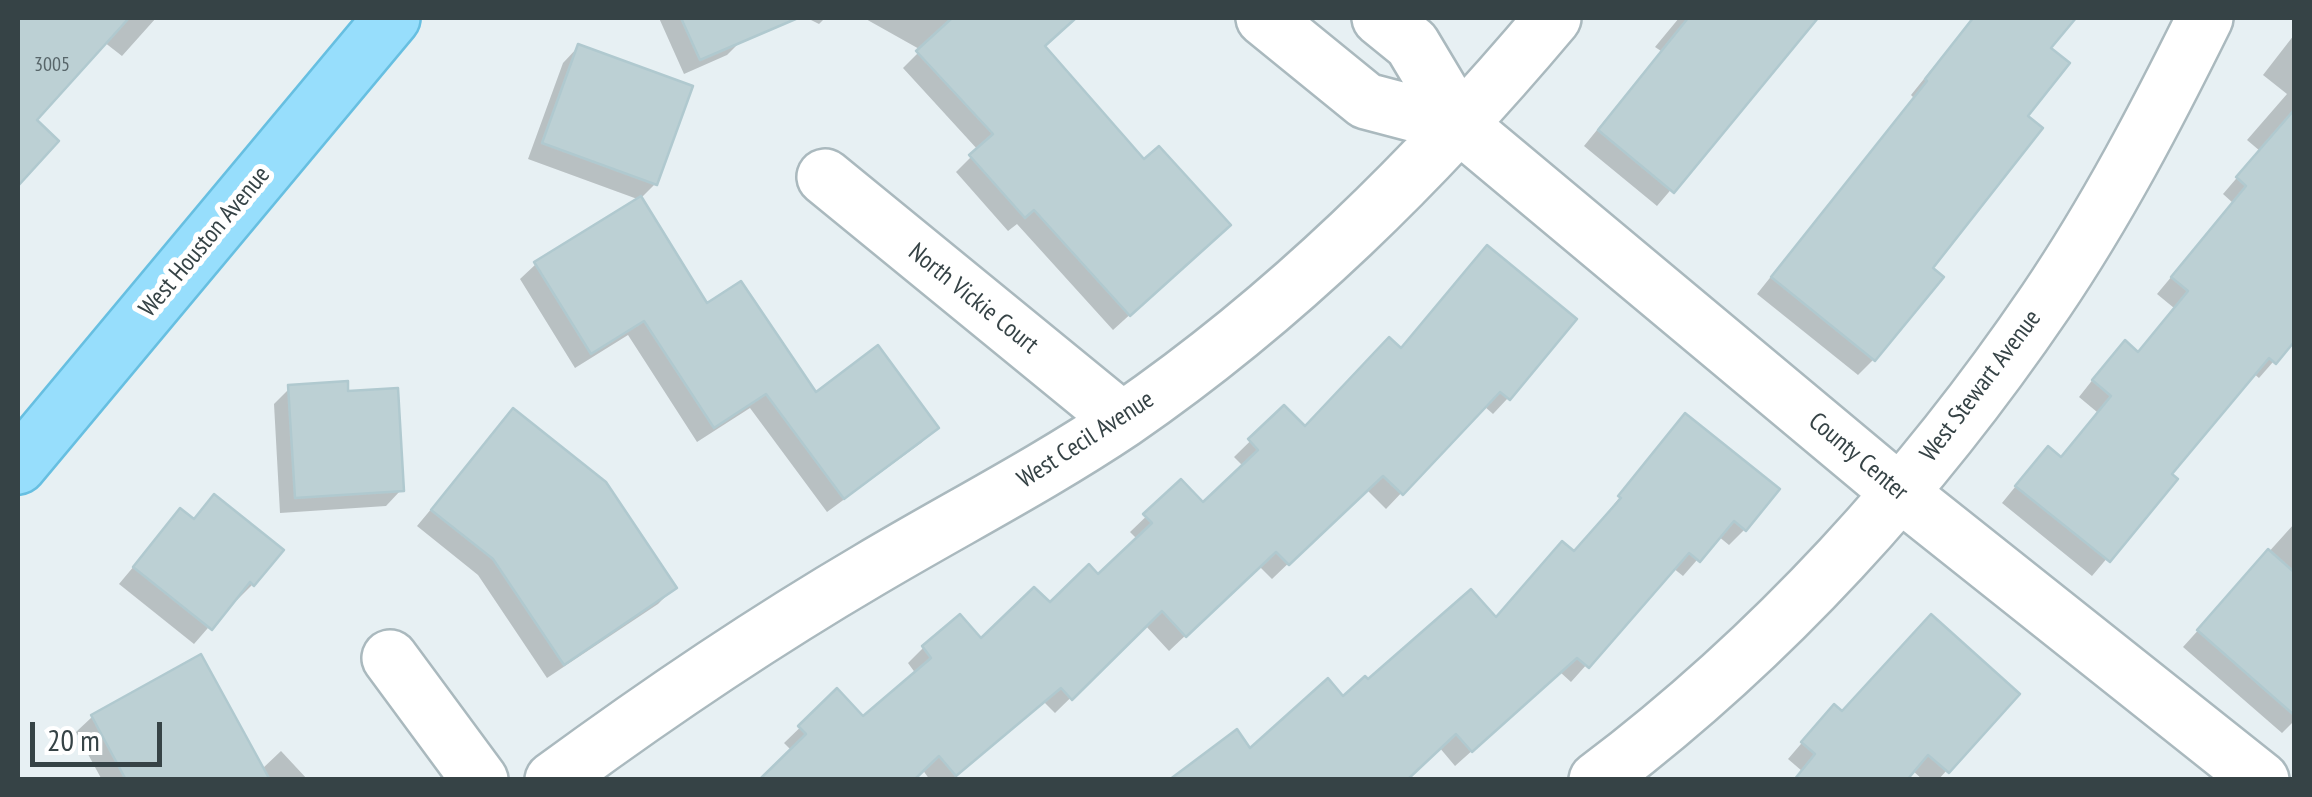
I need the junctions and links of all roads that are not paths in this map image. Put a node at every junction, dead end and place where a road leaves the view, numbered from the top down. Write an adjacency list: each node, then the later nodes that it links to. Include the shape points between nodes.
1 (392, 18): 9 (main road, West Houston Avenue)
2 (1264, 18): 6 (street, County Center, via 1366,101)
3 (1380, 18): 6 (street, County Center, via 1412,44)
4 (1552, 18): 6 (street, West Cecil Avenue)
5 (2205, 18): 10 (street, West Stewart Avenue, via 2109,200 2046,301)
6 (1461, 126): 8 (street, West Cecil Avenue, via 1327,257 1226,344); 10 (street, County Center)
7 (825, 177): 8 (street, North Vickie Court)
8 (1122, 420): 13 (street, West Cecil Avenue, via 721,660)
9 (18, 466)
10 (1900, 492): 14 (street, West Stewart Avenue, via 1780,623); 15 (street, County Center)
11 (390, 658): 12 (street)
12 (480, 780)
13 (553, 780)
14 (1598, 780)
15 (2261, 780)

